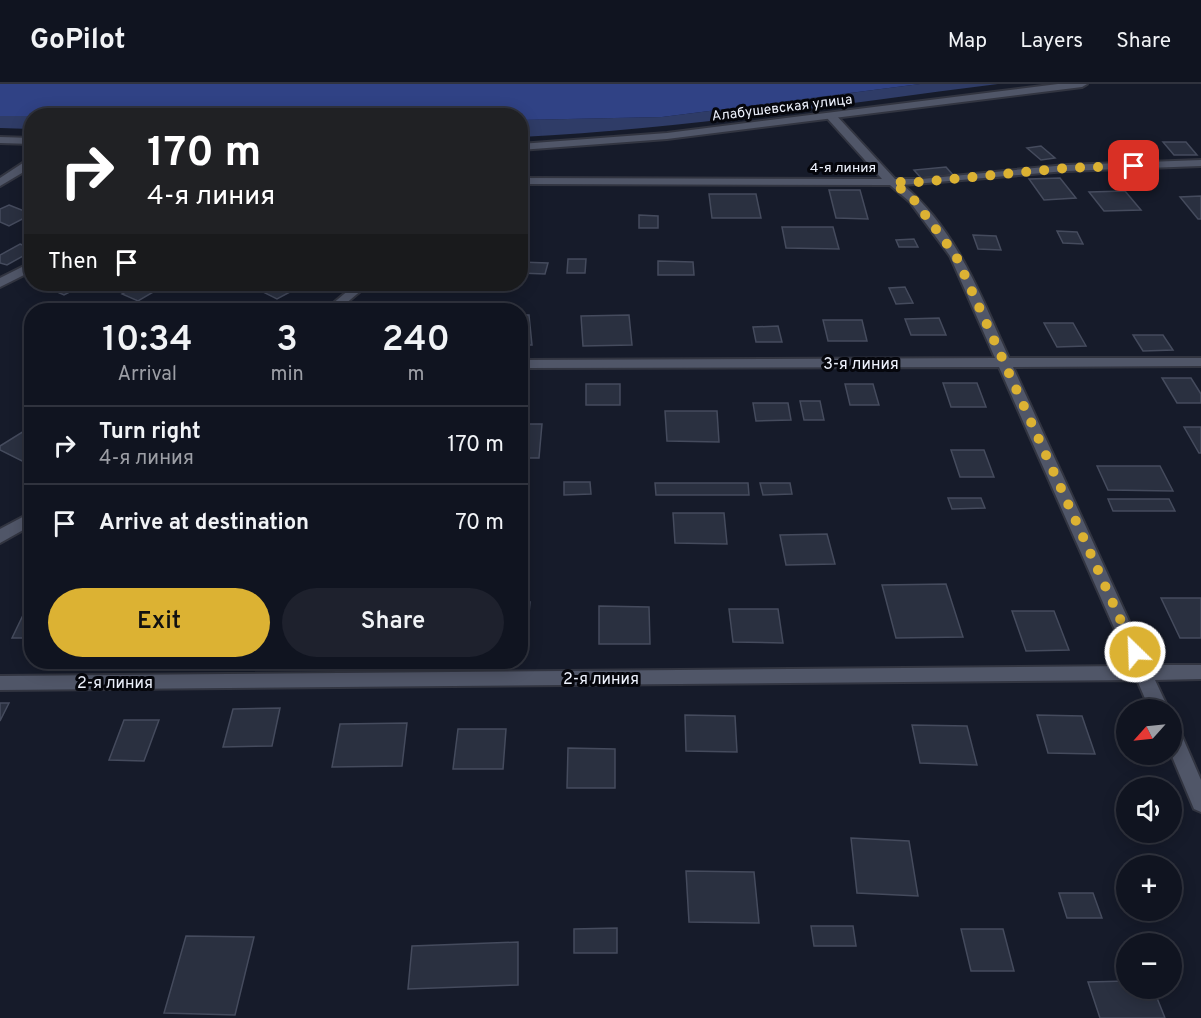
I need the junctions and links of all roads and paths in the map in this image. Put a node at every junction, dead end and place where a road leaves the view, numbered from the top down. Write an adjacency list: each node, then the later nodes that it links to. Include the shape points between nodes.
1 (1082, 84): 2 (street, Алабушевская улица)
2 (831, 116): 5 (street, Алабушевская улица, via 667,136); 9 (street)
3 (0, 140): 4 (street)
4 (24, 141)
5 (528, 146)
6 (1201, 163): 9 (street, 4-я линия, via 1066,168)
7 (24, 169): 10 (street)
8 (528, 181): 9 (street, 4-я линия)
9 (893, 182): 16 (street, via 914,200 956,256)
10 (0, 183)
11 (24, 270): 12 (street)
12 (0, 283)
13 (354, 291): 14 (street)
14 (340, 303)
15 (1201, 362): 16 (street, 3-я линия)
16 (1003, 363): 17 (street, 3-я линия); 20 (street)
17 (528, 364)
18 (24, 522): 19 (street)
19 (0, 537)
20 (1144, 672): 21 (street, 2-я линия); 22 (street, 2-я линия); 23 (street)
21 (1201, 672)
22 (0, 683)
23 (1155, 699)
24 (1182, 758): 25 (street)
25 (1201, 803)

